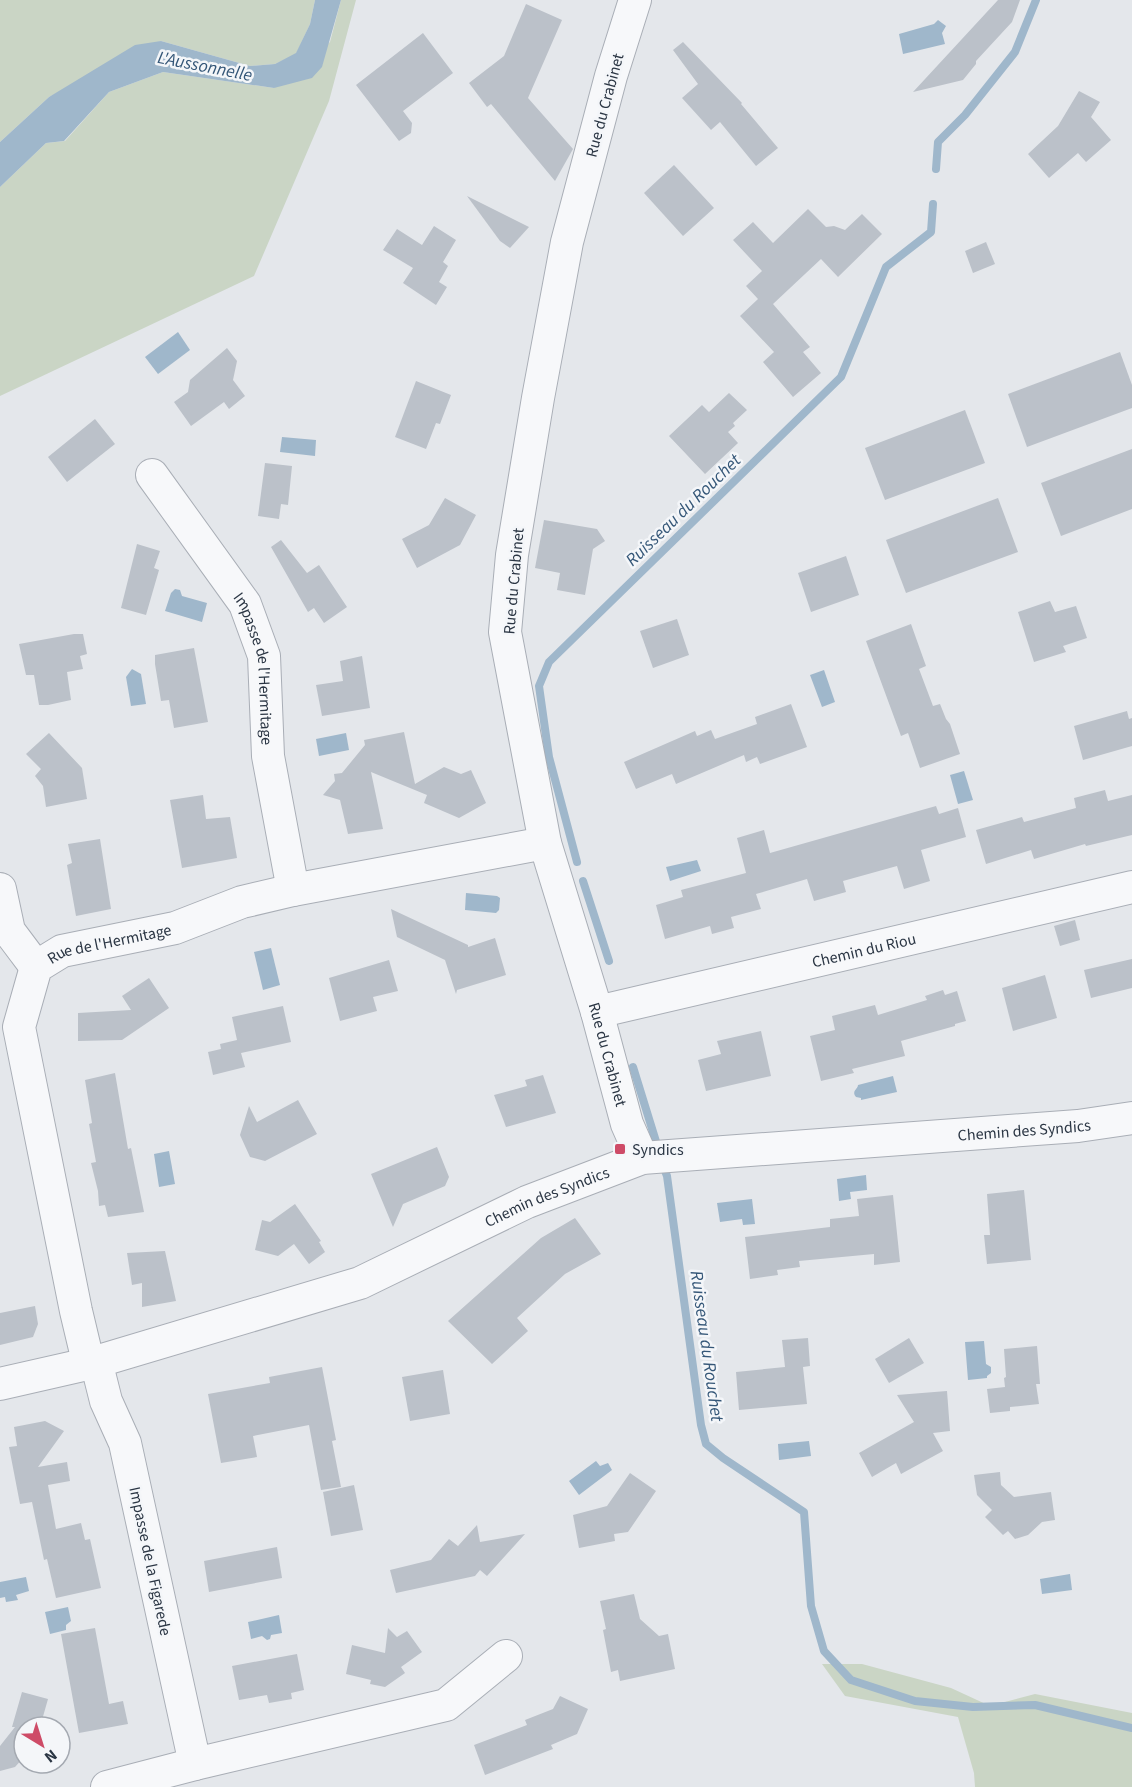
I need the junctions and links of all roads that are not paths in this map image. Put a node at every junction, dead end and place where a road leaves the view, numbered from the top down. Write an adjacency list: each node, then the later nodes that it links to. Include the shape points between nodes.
1 (635, 0): 3 (street, Rue du Crabinet, via 567,242 512,555 506,632)
2 (152, 475): 6 (street, Impasse de l'Hermitage, via 245,604 264,656 268,756)
3 (545, 843): 6 (street, Rue de l'Hermitage); 8 (street, Rue du Crabinet)
4 (1132, 886): 8 (street, Chemin du Riou)
5 (0, 889): 7 (street, via 9,931)
6 (293, 890): 7 (street, Rue de l'Hermitage, via 242,902 175,928 62,951)
7 (36, 967): 11 (street, Rue de l'Hermitage, via 19,1027 76,1311)
8 (597, 1012): 10 (street, Rue du Crabinet, via 627,1124)
9 (1132, 1118): 10 (street, Chemin des Syndics, via 1078,1126)
10 (654, 1157): 11 (street, Chemin des Syndics, via 527,1202 360,1283)
11 (92, 1363): 12 (street, Chemin des Syndics); 14 (street, Impasse de la Figarede, via 125,1443)
12 (0, 1384)
13 (506, 1656): 14 (street, via 446,1705)
14 (195, 1764): 15 (street)
15 (107, 1787)

